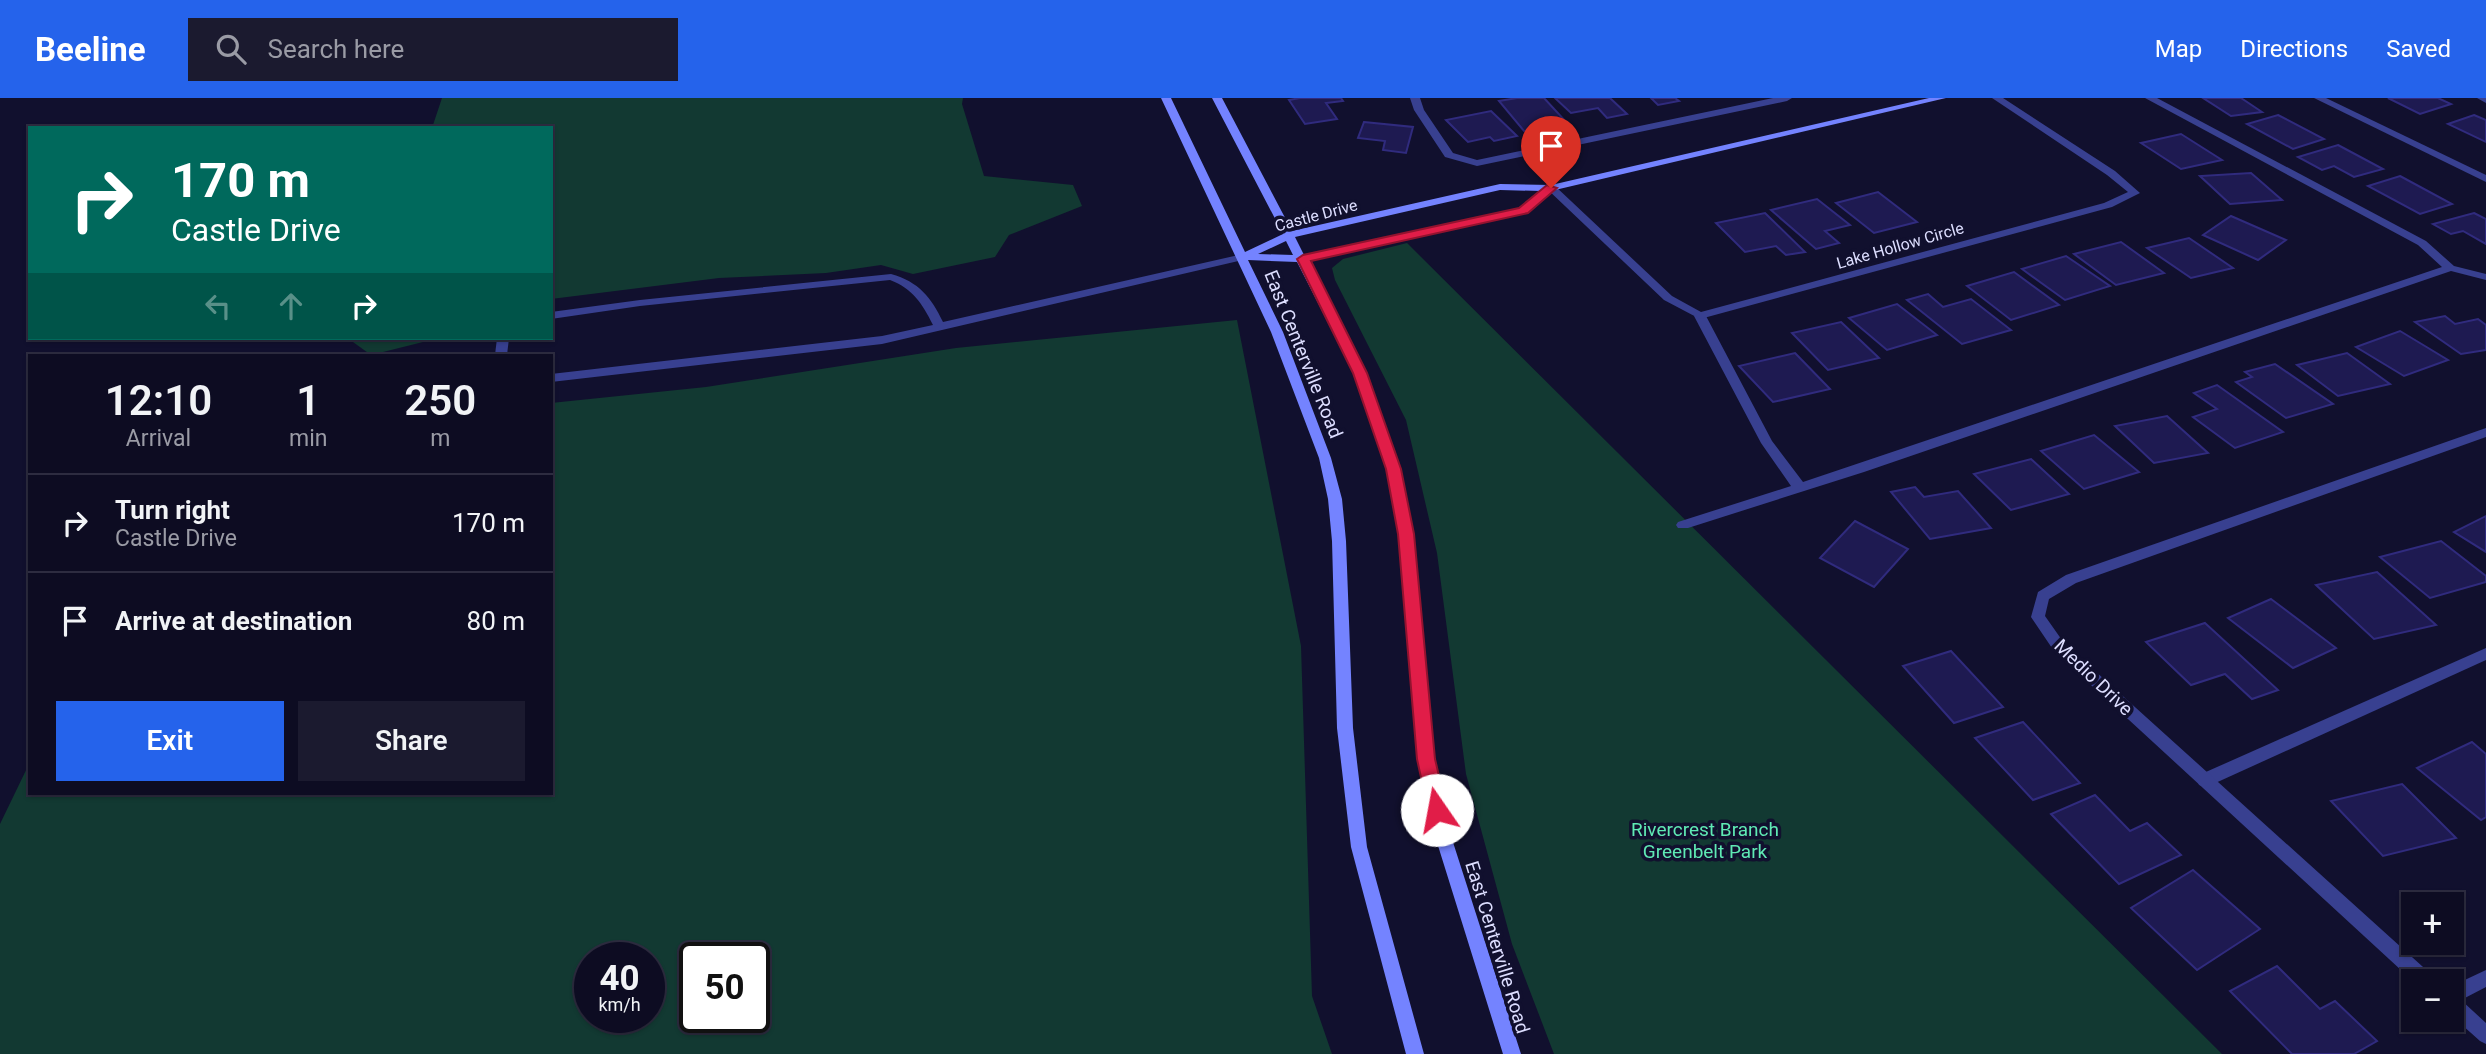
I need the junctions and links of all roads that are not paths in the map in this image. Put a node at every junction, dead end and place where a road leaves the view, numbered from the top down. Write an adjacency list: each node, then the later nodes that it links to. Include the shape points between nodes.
1 (1166, 98): 12 (main road, East Centerville Road)
2 (1217, 98): 11 (main road, East Centerville Road)
3 (1415, 98): 4 (street, via 1449,155 1477,163)
4 (1787, 98)
5 (1941, 98): 10 (main road, Castle Drive)
6 (1997, 98): 17 (street, Lake Hollow Circle, via 2135,193 2108,205)
7 (2150, 98): 14 (street, via 2422,243)
8 (2319, 98): 9 (street)
9 (2486, 179)
10 (1551, 188): 11 (main road, Castle Drive, via 1500,187); 13 (main road, Castle Drive, via 1523,211); 17 (street, via 1668,298)
11 (1290, 235): 12 (main road, Castle Drive); 13 (main road, East Centerville Road)
12 (1243, 257): 13 (main road, Castle Drive); 18 (street); 30 (main road, East Centerville Road, via 1304,398 1335,499 1345,728 1359,847)
13 (1303, 259): 31 (main road, East Centerville Road, via 1360,373 1394,469 1406,534 1426,759 1443,836)
14 (2450, 268): 15 (street); 21 (street)
15 (2486, 277)
16 (553, 316): 18 (street, via 891,277 913,285)
17 (1700, 316): 21 (street, via 1767,443)
18 (939, 326): 19 (street, via 882,340)
19 (553, 378)
20 (2486, 432): 24 (street, Medio Drive, via 2071,579 2043,596 2038,617 2059,647)
21 (1800, 488): 22 (street)
22 (1683, 525)
23 (2486, 654): 24 (street)
24 (2205, 780): 25 (street, Medio Drive)
25 (2413, 969)
26 (2486, 978): 27 (street)
27 (2464, 989)
28 (2464, 1015): 29 (street)
29 (2486, 1035)
30 (1415, 1054)
31 (1512, 1054)

